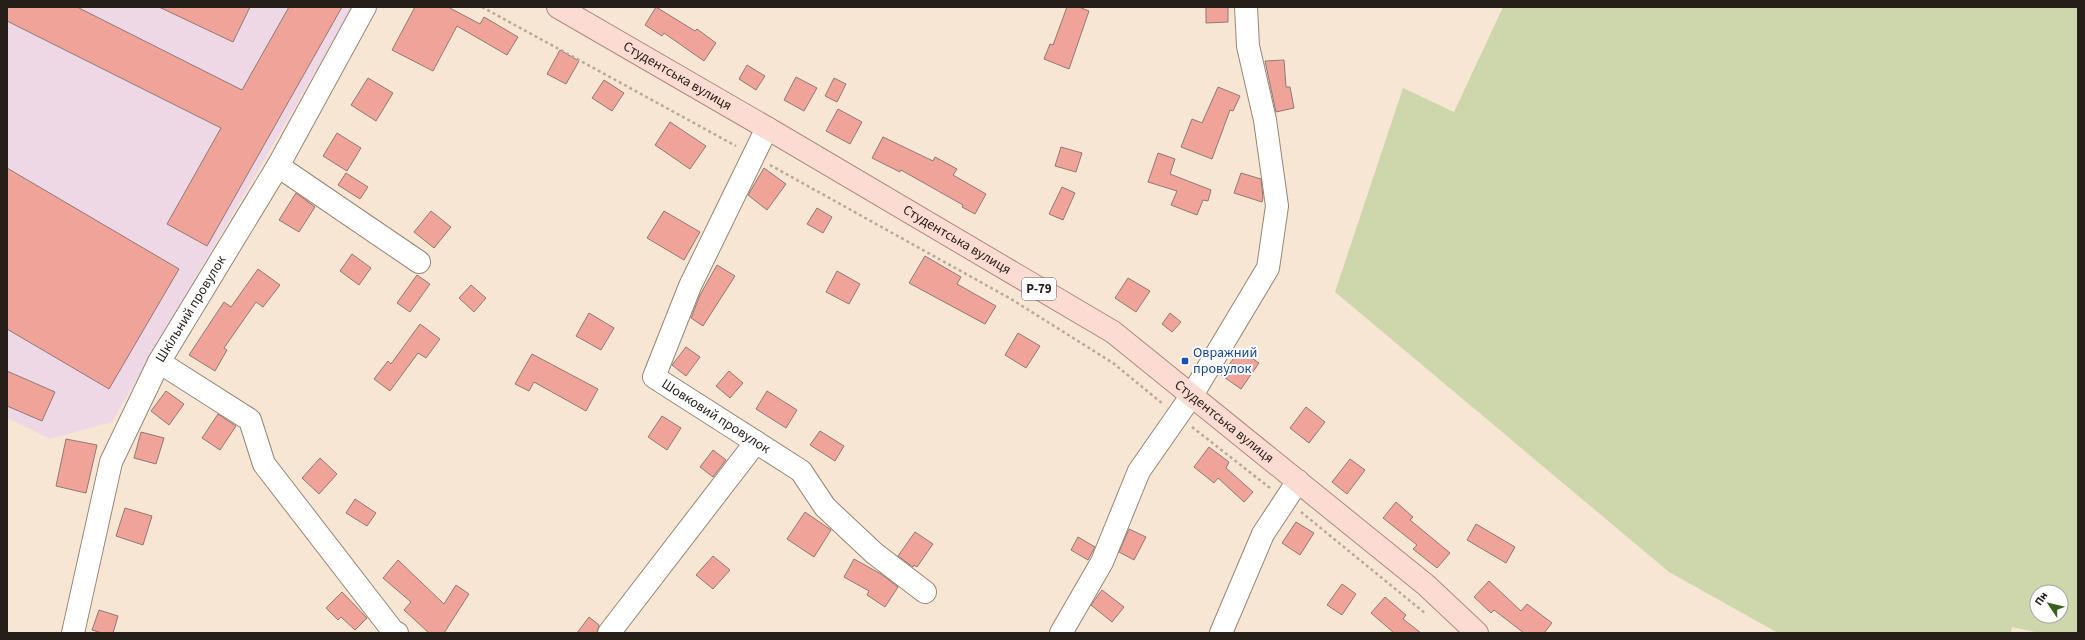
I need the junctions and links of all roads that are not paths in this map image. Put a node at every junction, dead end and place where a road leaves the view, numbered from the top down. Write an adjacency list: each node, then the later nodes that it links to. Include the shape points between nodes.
1 (365, 7): 5 (street, Шкільний провулок)
2 (558, 7): 4 (main road, Студентська вулиця / Р-79)
3 (1246, 7): 8 (street, via 1248,46 1265,120 1277,206 1268,268)
4 (767, 128): 8 (main road, Студентська вулиця / Р-79, via 1113,332); 9 (street, Шовковий провулок, via 690,286 654,377)
5 (278, 166): 6 (street); 7 (street, Шкільний провулок)
6 (420, 262)
7 (159, 362): 12 (street, Шкільний провулок, via 111,462); 13 (street, via 250,420 264,464)
8 (1192, 395): 10 (main road, Студентська вулиця / Р-79); 15 (street, via 1139,471 1102,562)
9 (756, 442): 11 (street, Шовковий провулок, via 801,471 825,507 874,553); 14 (street)
10 (1298, 481): 16 (street, via 1263,534); 17 (main road, Студентська вулиця / Р-79, via 1426,585)
11 (925, 592)
12 (73, 633)
13 (397, 633)
14 (609, 633)
15 (1061, 633)
16 (1221, 633)
17 (1477, 633)

